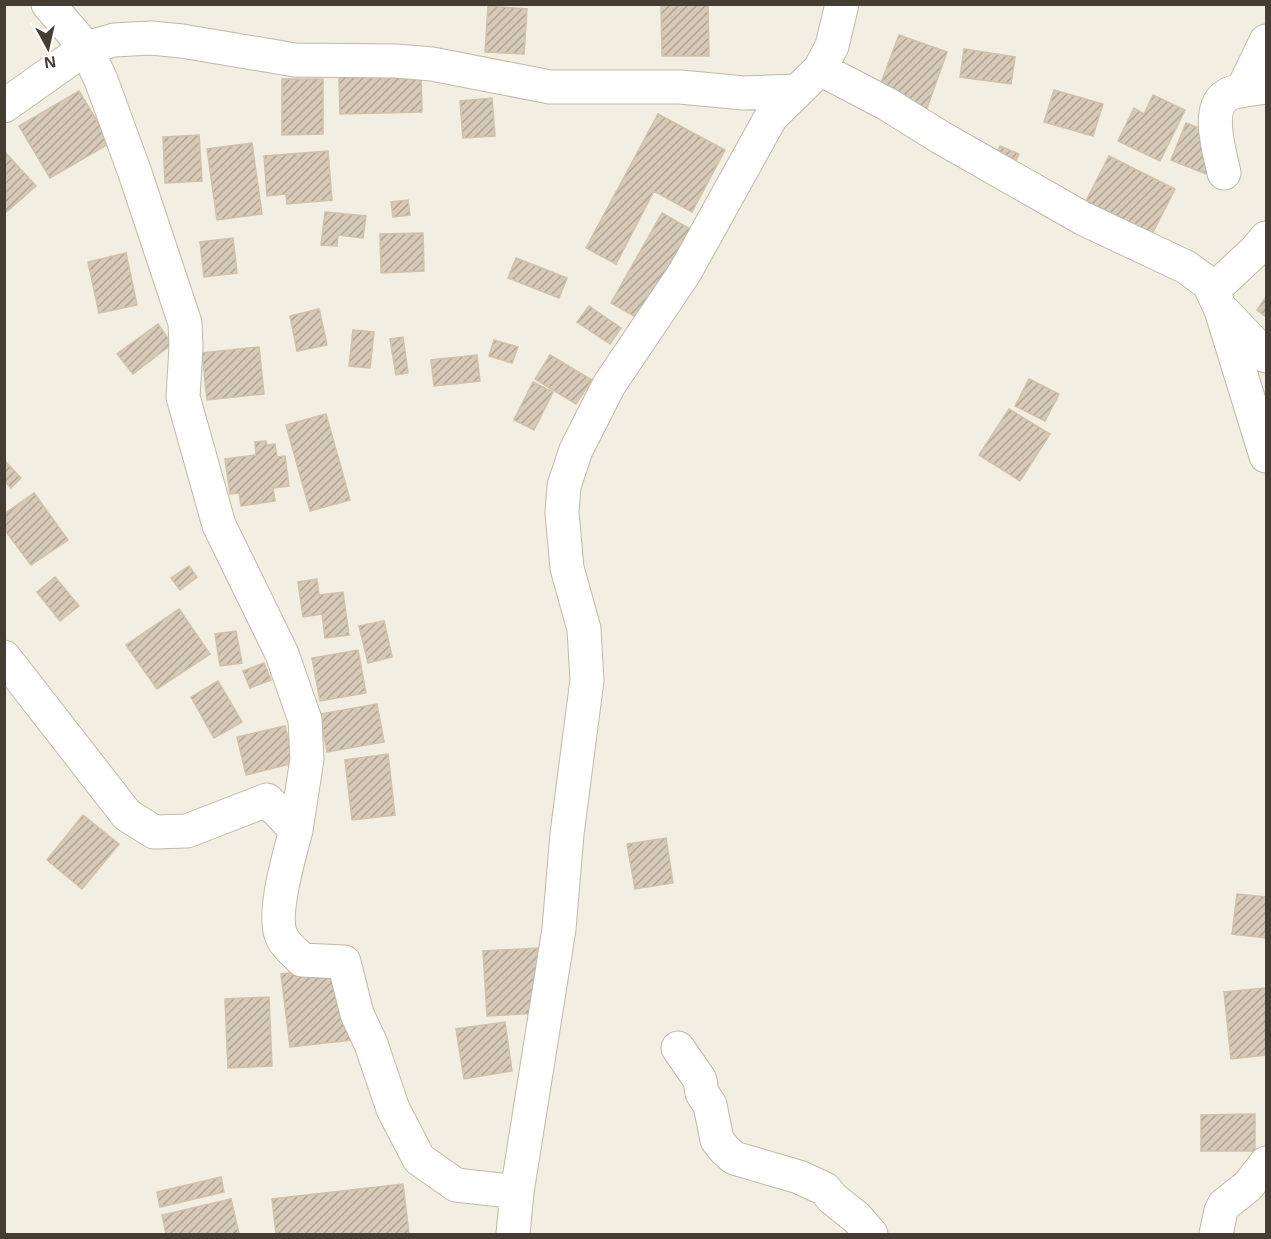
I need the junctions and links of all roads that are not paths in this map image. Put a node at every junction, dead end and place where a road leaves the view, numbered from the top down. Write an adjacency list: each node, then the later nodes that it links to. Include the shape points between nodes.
1 (48, 4): 4 (street)
2 (842, 4): 5 (street, via 832,46)
3 (1266, 41): 6 (street)
4 (87, 48): 7 (street, via 114,40 151,38 295,60 432,64 550,87); 8 (street); 15 (street, via 180,306 186,347 183,397 219,525 282,654 305,720 307,759)
5 (820, 69): 7 (street); 11 (street, via 1084,219 1186,267 1209,284)
6 (1254, 89): 9 (street, via 1230,93 1220,100 1214,121)
7 (796, 91): 18 (street, via 771,117 685,272 609,385 576,450 564,486 567,568 584,629 587,680 559,929)
8 (4, 106)
9 (1224, 173)
10 (1266, 237): 11 (street)
11 (1216, 300): 12 (street); 13 (street)
12 (1266, 356)
13 (1266, 456)
14 (4, 657): 15 (street, via 127,815 154,832 187,831 267,800)
15 (296, 830): 18 (street, via 279,908 281,938 302,960 344,962 357,1014 393,1109 419,1160 456,1185)
16 (678, 1048): 20 (street, via 700,1080 717,1140 725,1150 734,1158 825,1189)
17 (1266, 1163): 21 (street, via 1248,1186 1224,1205)
18 (517, 1192): 19 (street)
19 (513, 1234)
20 (871, 1234)
21 (1216, 1234)

